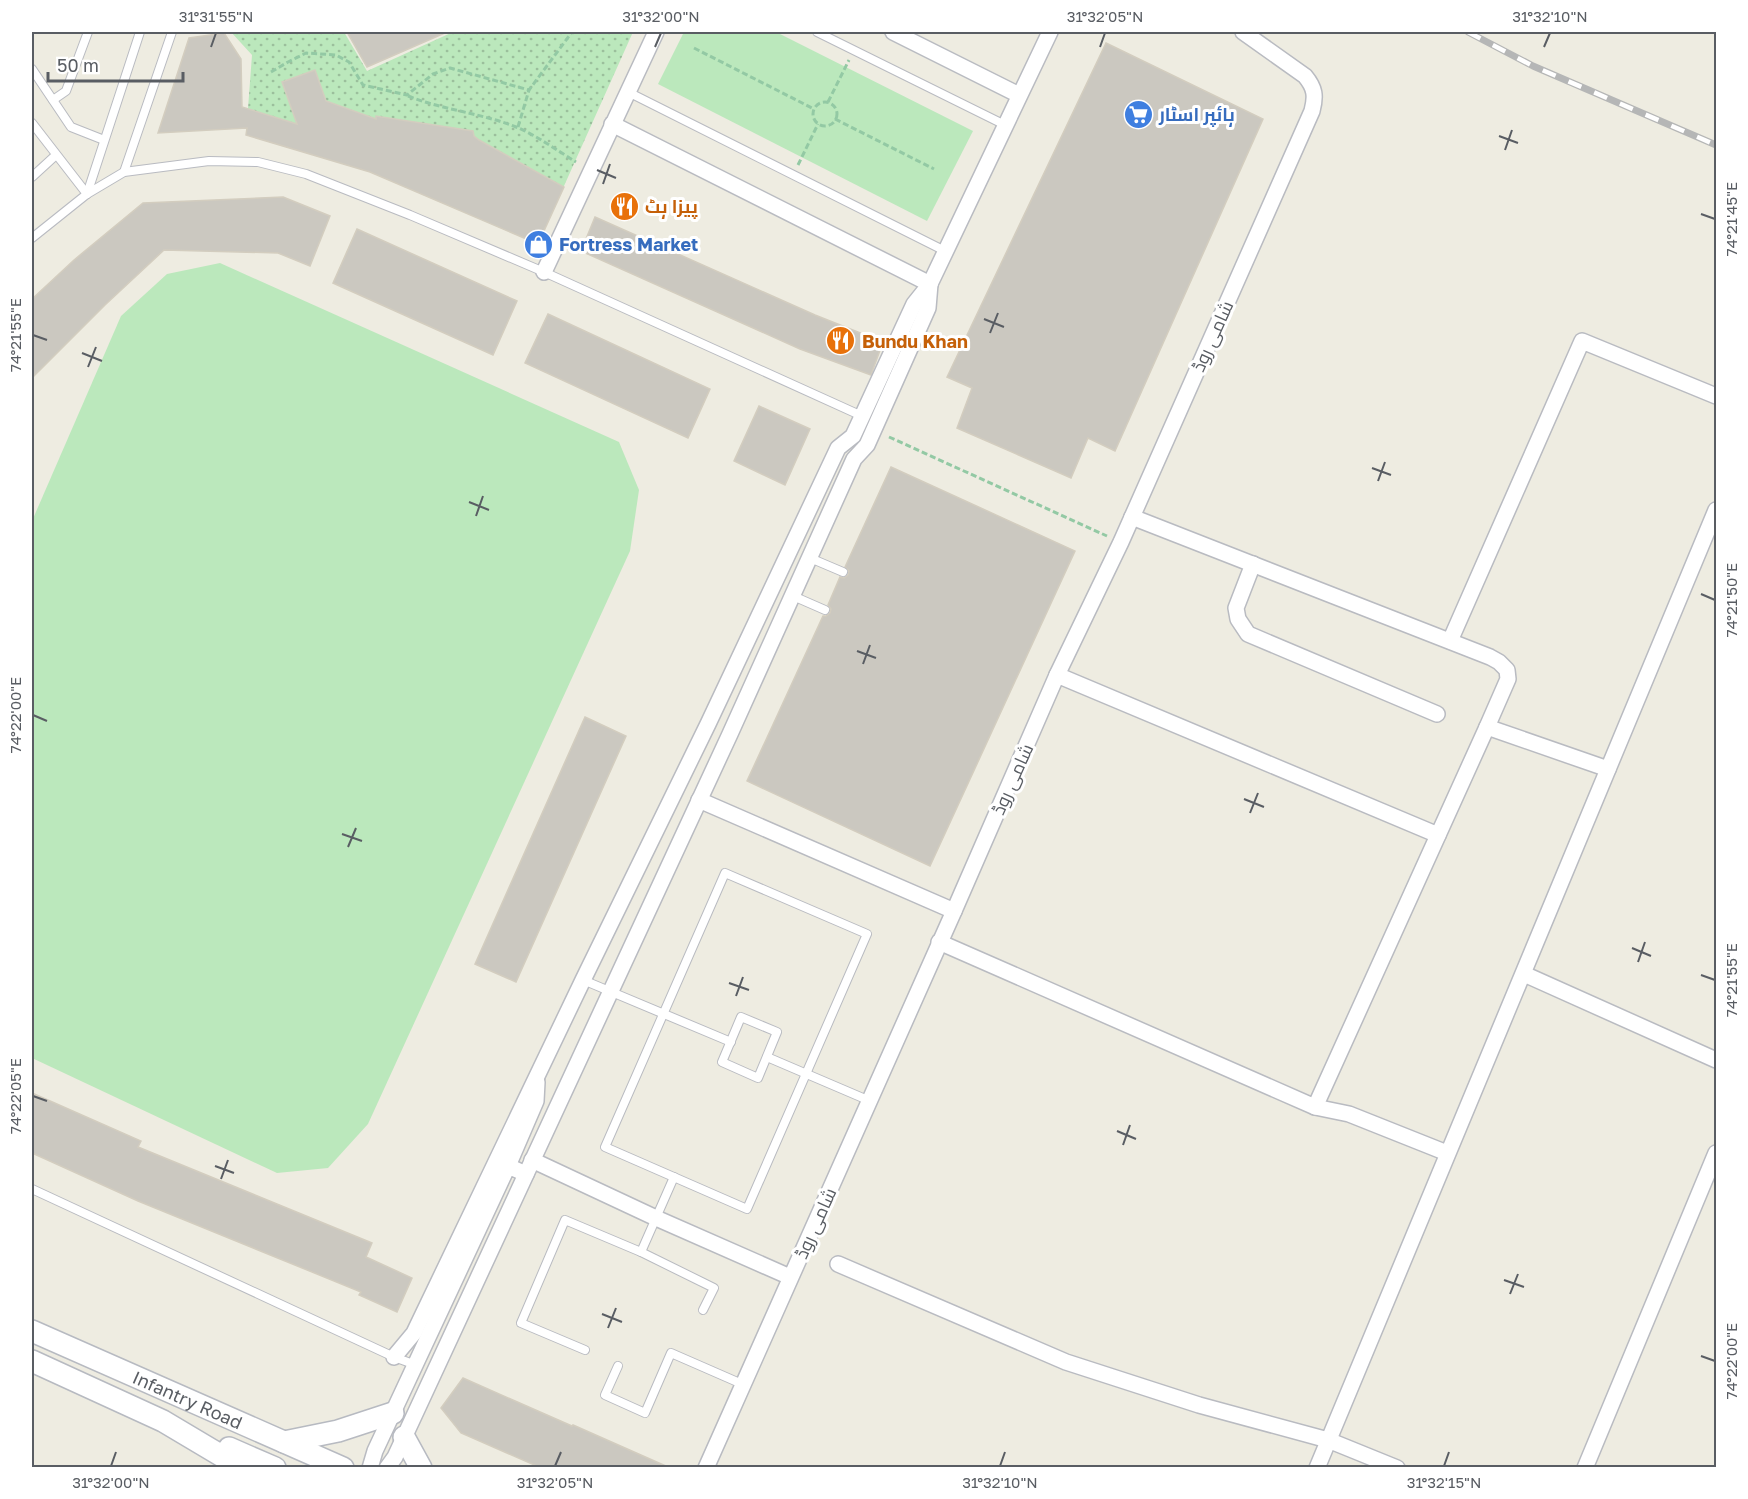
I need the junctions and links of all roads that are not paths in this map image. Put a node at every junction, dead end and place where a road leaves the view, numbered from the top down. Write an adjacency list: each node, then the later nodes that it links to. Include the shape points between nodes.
1 (88, 32): 12 (lane, via 66,91)
2 (140, 32): 16 (lane)
3 (172, 32): 18 (lane)
4 (656, 32): 10 (street)
5 (817, 32): 15 (lane)
6 (893, 32): 11 (street)
7 (1050, 32): 11 (street)
8 (1243, 32): 28 (street, شامی روڈ, via 1305,76 1315,99)
9 (32, 69): 12 (lane)
10 (628, 92): 14 (street); 22 (lane)
11 (1019, 95): 15 (street)
12 (52, 100): 16 (lane, via 71,127)
13 (32, 123): 17 (lane)
14 (612, 124): 23 (street); 24 (street)
15 (1005, 125): 22 (street)
16 (104, 140): 20 (lane)
17 (56, 155): 19 (lane); 20 (lane)
18 (124, 172): 20 (lane); 23 (lane, via 209,161 258,162 306,174)
19 (32, 175)
20 (87, 194): 21 (lane)
21 (32, 238)
22 (945, 251): 24 (street)
23 (544, 272): 26 (lane)
24 (930, 284): 26 (street, via 914,304); 29 (street, via 928,308 867,445 854,459)
25 (1716, 396): 34 (street, via 1582,341)
26 (862, 416): 37 (street, via 853,436 838,448)
27 (1716, 510): 40 (street)
28 (1132, 517): 30 (street); 35 (street, شامی روڈ)
29 (810, 558): 31 (lane); 32 (street)
30 (1253, 564): 34 (street); 36 (street, via 1236,609 1248,634)
31 (843, 572)
32 (793, 596): 33 (lane); 39 (street)
33 (825, 610)
34 (1450, 641): 38 (street, via 1490,657 1507,670 1508,679)
35 (1057, 675): 42 (street); 43 (street, شامی روڈ)
36 (1437, 714)
37 (708, 724): 39 (street); 46 (street)
38 (1487, 727): 40 (street); 42 (street)
39 (730, 734): 41 (street)
40 (1608, 769): 45 (street)
41 (699, 800): 43 (street); 47 (street)
42 (1438, 835): 55 (street)
43 (954, 911): 44 (street, شامی روڈ)
44 (939, 942): 54 (street, شامی روڈ); 55 (street)
45 (1524, 974): 51 (street); 56 (street)
46 (583, 980): 47 (lane); 53 (street)
47 (610, 991): 48 (lane); 59 (street)
48 (664, 1014): 49 (lane); 52 (lane, via 725,873 867,934); 60 (lane, via 605,1147)
49 (731, 1042): 50 (lane, via 722,1062 758,1078); 50 (lane, via 741,1017 777,1032)
50 (767, 1057): 52 (lane)
51 (1716, 1060)
52 (807, 1074): 54 (lane); 60 (lane, via 747,1209)
53 (537, 1075): 58 (street, via 536,1101); 69 (street, via 414,1333)
54 (870, 1101): 65 (street, شامی روڈ)
55 (1315, 1107): 56 (street, via 1355,1116)
56 (1447, 1153): 77 (street)
57 (1716, 1154): 88 (street)
58 (508, 1166): 59 (street); 71 (street)
59 (529, 1167): 62 (street); 76 (street)
60 (674, 1177): 62 (lane)
61 (32, 1190): 69 (lane)
62 (656, 1218): 63 (lane); 65 (street)
63 (641, 1252): 66 (lane, via 714,1288); 68 (lane, via 565,1220 521,1323)
64 (838, 1264): 77 (street, via 1066,1362 1199,1405)
65 (790, 1276): 73 (street, شامی روڈ)
66 (704, 1310)
67 (32, 1331): 78 (main road, Infantry Road)
68 (585, 1350)
69 (394, 1357): 71 (lane)
70 (32, 1361): 75 (main road, Infantry Road)
71 (416, 1365): 74 (street)
72 (618, 1366): 73 (lane, via 604,1395 645,1413 671,1353)
73 (742, 1384): 85 (street, شامی روڈ)
74 (393, 1413): 78 (main road); 82 (street)
75 (163, 1421): 79 (main road, Infantry Road); 80 (main road)
76 (404, 1437): 83 (street); 84 (main road)
77 (1328, 1440): 86 (street); 87 (street)
78 (284, 1443): 81 (main road, Infantry Road)
79 (242, 1467)
80 (275, 1467)
81 (342, 1467)
82 (370, 1467)
83 (387, 1467)
84 (421, 1467)
85 (706, 1467)
86 (1317, 1467)
87 (1397, 1467)
88 (1586, 1467)

